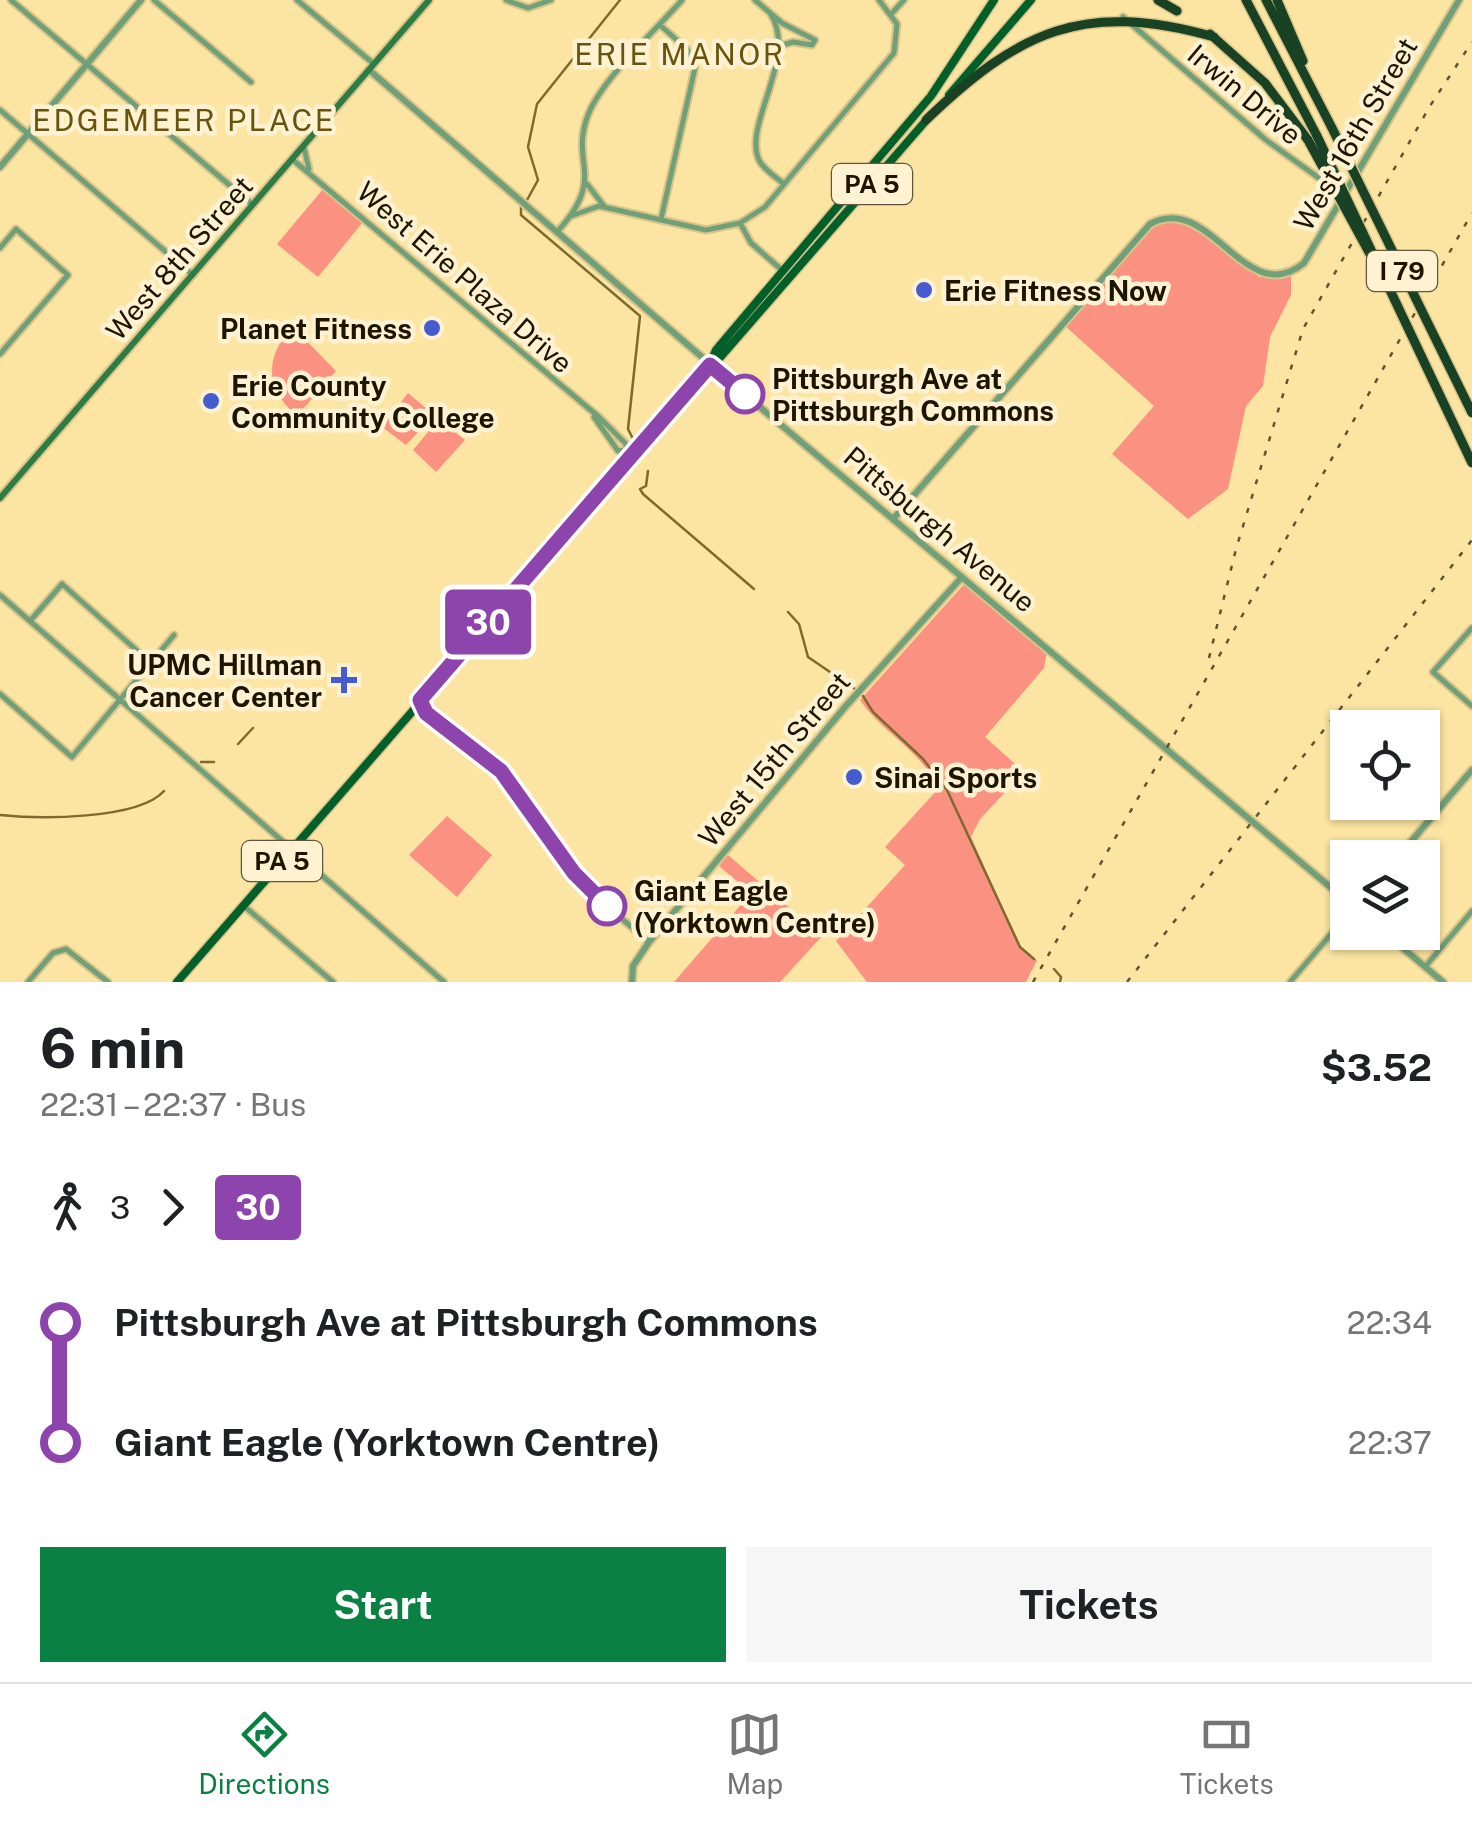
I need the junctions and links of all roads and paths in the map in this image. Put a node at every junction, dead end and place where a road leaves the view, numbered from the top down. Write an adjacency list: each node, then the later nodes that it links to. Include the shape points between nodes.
1 (11, 0): 25 (street)
2 (141, 0): 25 (street)
3 (154, 0): 27 (street)
4 (297, 0): 26 (street, Pittsburgh Avenue)
5 (428, 0): 26 (main road, West 8th Street)
6 (506, 0): 7 (street, via 528,8)
7 (551, 0)
8 (682, 0): 23 (street)
9 (755, 0): 19 (street)
10 (880, 0): 20 (street)
11 (904, 0): 20 (street)
12 (994, 0): 47 (main road, PA 5, via 931,96)
13 (1032, 0): 29 (main road, PA 5)
14 (1246, 0): 32 (highway, I 79)
15 (1266, 0): 30 (highway, I 79)
16 (1278, 0): 30 (highway)
17 (1458, 0): 39 (street, West 16th Street)
18 (1153, 3): 32 (highway, via 1214,37)
19 (770, 13): 24 (street); 24 (street, via 815,40)
20 (892, 13): 38 (street, via 898,32 894,54)
21 (1123, 17): 39 (street, Irwin Drive, via 1266,140)
22 (1050, 19): 29 (highway, via 996,55)
23 (660, 26): 37 (street, via 588,114); 43 (street, via 687,50 695,68)
24 (779, 46): 38 (street, via 756,144 761,163)
25 (87, 64): 31 (street); 40 (street)
26 (371, 67): 33 (main road, West 8th Street); 45 (street, Pittsburgh Avenue)
27 (252, 82)
28 (0, 110): 31 (street)
29 (926, 120): 50 (main road, PA 5)
30 (1332, 128): 51 (highway, I 79, bridge)
31 (29, 134): 35 (street); 48 (street)
32 (1312, 138): 53 (highway, I 79, bridge)
33 (304, 147): 34 (main road, West 8th Street); 36 (street)
34 (293, 160): 36 (street, West Erie Plaza Drive); 40 (main road, West 8th Street)
35 (0, 167)
36 (309, 169): 52 (street, West Erie Plaza Drive, via 594,417 618,452)
37 (587, 184): 41 (street); 42 (street)
38 (784, 184): 44 (street)
39 (1344, 197): 55 (street, West 16th Street, via 1304,263 1276,274 1247,265 1194,222 1155,221)
40 (254, 205): 48 (main road, West 8th Street)
41 (607, 207): 42 (street); 43 (street)
42 (571, 216): 45 (street)
43 (660, 220): 44 (street, via 706,230)
44 (740, 223): 47 (street, via 751,243)
45 (557, 232): 50 (street, Pittsburgh Avenue)
46 (0, 248): 49 (street, via 16,230 68,275)
47 (783, 271): 50 (main road, PA 5)
48 (193, 275): 54 (main road, West 8th Street)
49 (0, 354)
50 (710, 365): 52 (main road, PA 5); 55 (street, Pittsburgh Avenue)
51 (1472, 413)
52 (628, 452): 63 (main road, PA 5)
53 (1472, 463)
54 (0, 498)
55 (894, 518): 56 (street, Pittsburgh Avenue)
56 (962, 577): 69 (street, Pittsburgh Avenue); 73 (street, West 15th Street)
57 (0, 595): 58 (street)
58 (30, 621): 61 (street, via 62,584); 64 (street)
59 (1472, 628): 65 (street, via 1433,672)
60 (174, 635): 61 (street)
61 (151, 663): 64 (street)
62 (0, 694): 64 (street, via 72,757)
63 (420, 700): 68 (main road, PA 5); 73 (street, via 426,713 501,771 586,888)
64 (121, 701): 68 (street)
65 (1472, 706)
66 (1472, 770): 67 (street)
67 (1412, 840)
68 (291, 850): 70 (main road, PA 5); 77 (street)
69 (1330, 887)
70 (244, 905): 80 (main road, PA 5); 81 (street)
71 (1472, 911): 75 (street)
72 (1330, 935): 82 (street)
73 (648, 942): 76 (street, West 15th Street)
74 (1405, 950): 75 (street)
75 (1424, 967): 83 (street)
76 (632, 979)
77 (442, 981)
78 (28, 982): 79 (street, via 61,949)
79 (108, 982)
80 (177, 982)
81 (332, 982)
82 (1290, 982)
83 (1442, 982)

